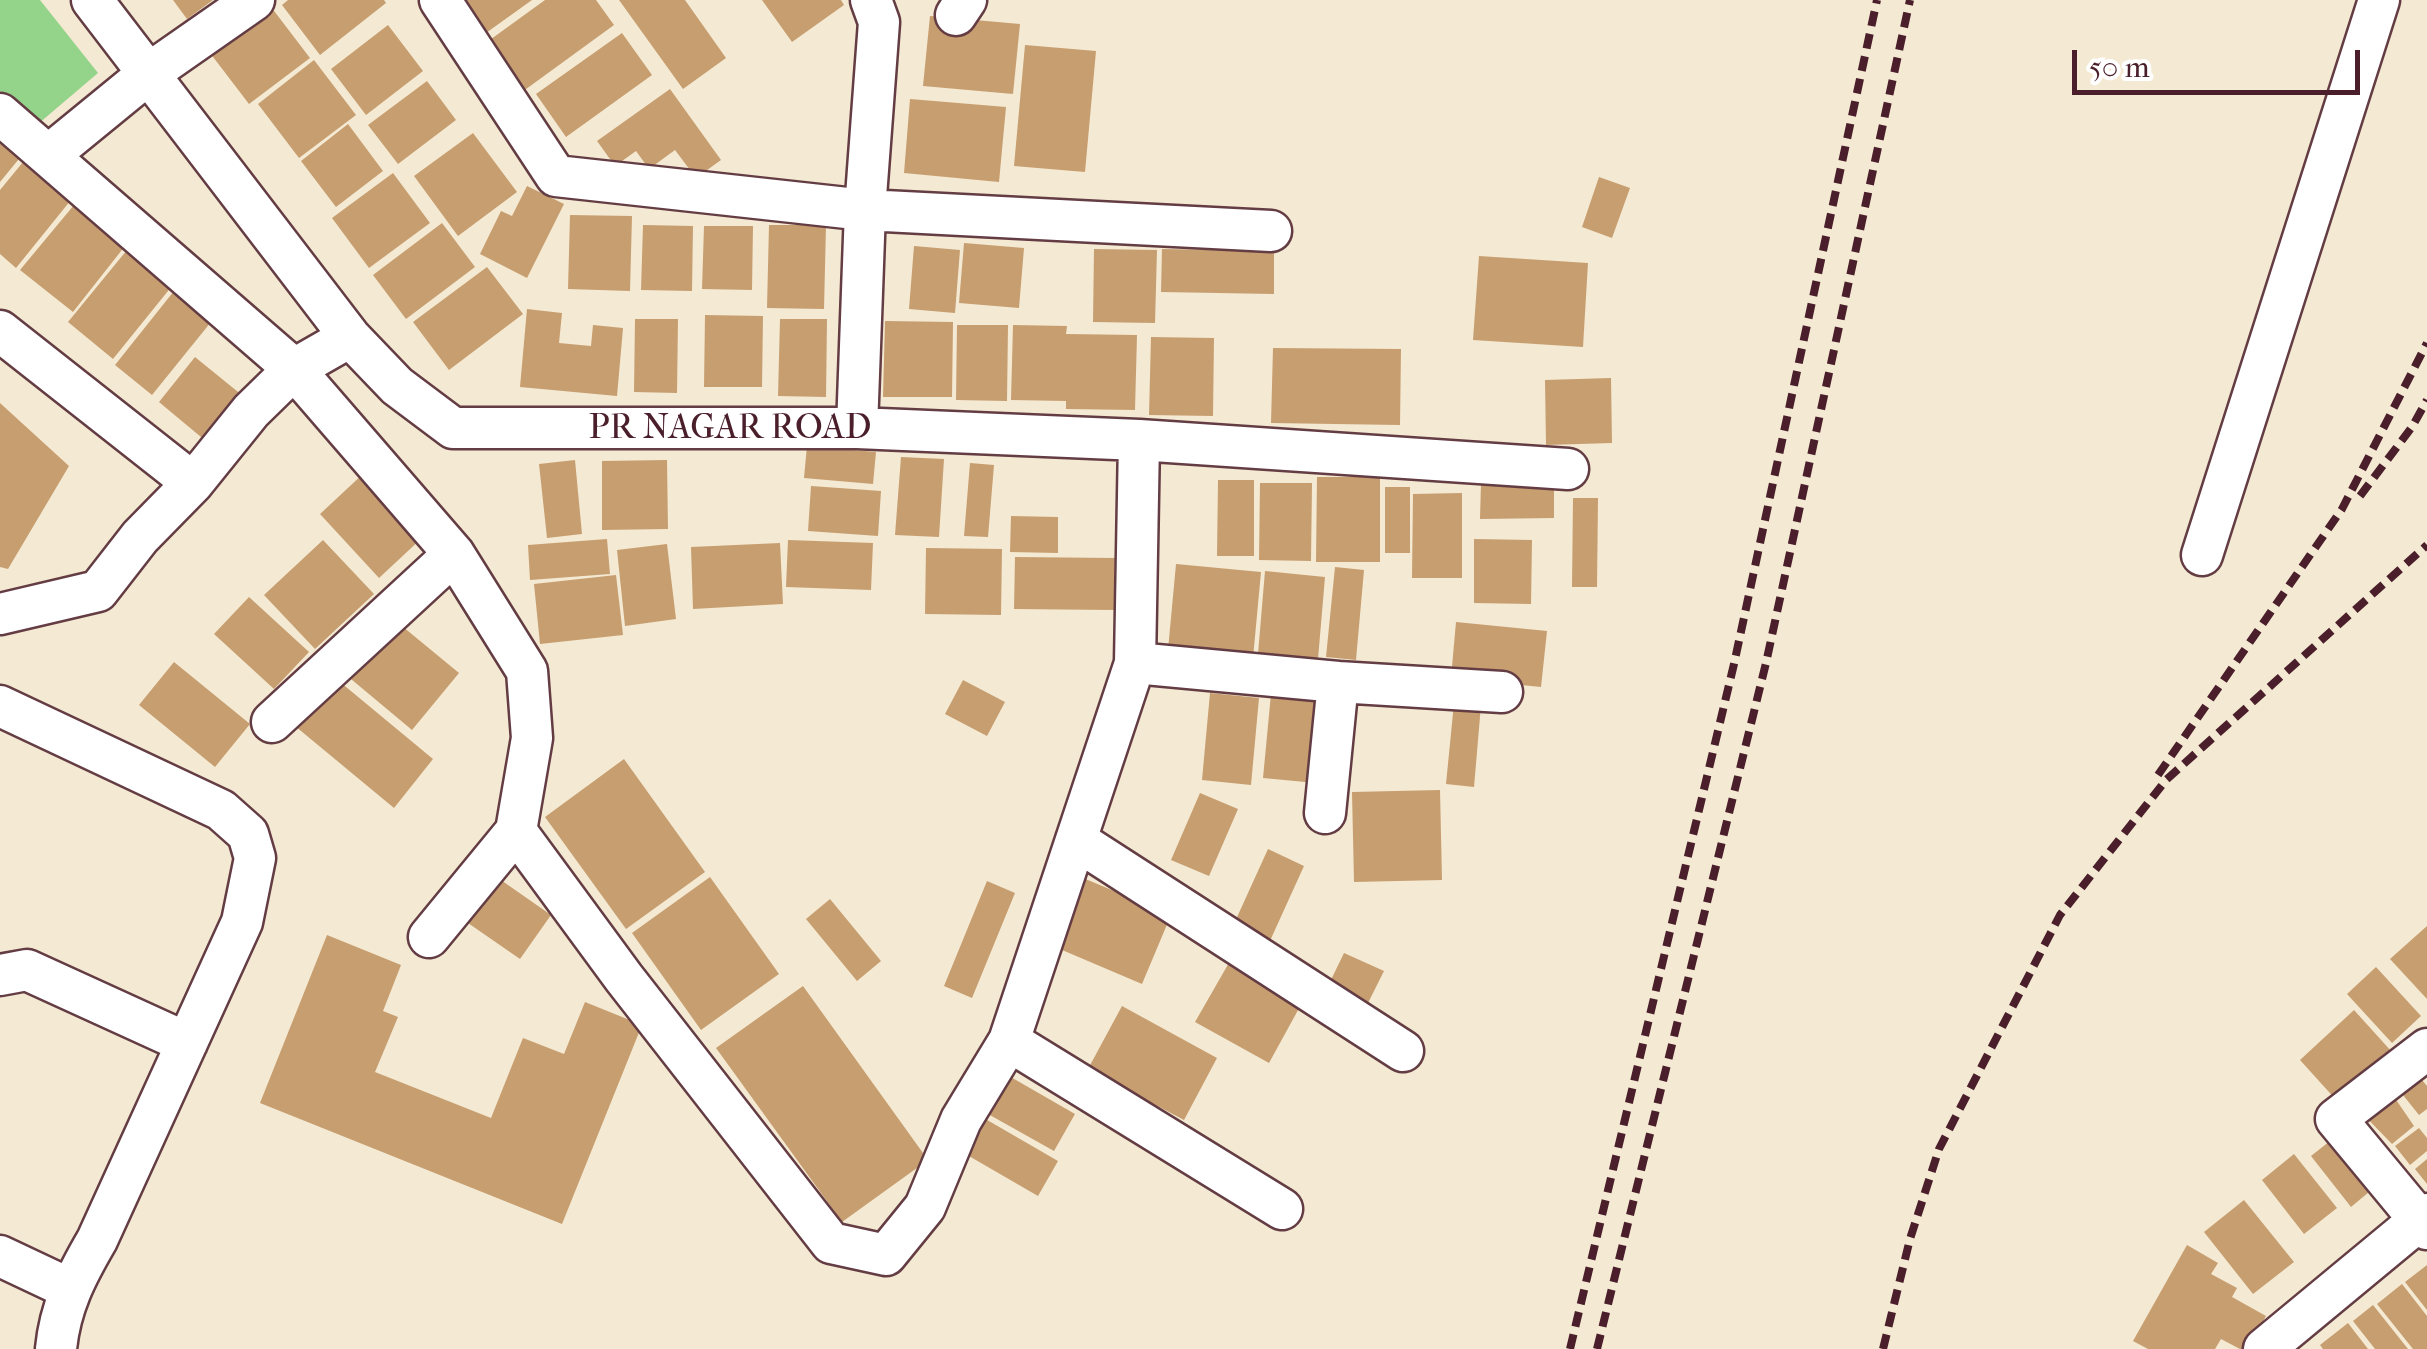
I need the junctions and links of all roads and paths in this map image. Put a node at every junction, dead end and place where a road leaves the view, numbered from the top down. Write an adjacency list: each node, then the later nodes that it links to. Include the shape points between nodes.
1 (92, 0): 6 (street, PR NAGAR ROAD)
2 (254, 0): 6 (street)
3 (440, 0): 9 (street, via 556,176)
4 (871, 0): 9 (street, via 880,22)
5 (2379, 0): 19 (street)
6 (148, 74): 8 (street); 12 (street, PR NAGAR ROAD)
7 (0, 114): 8 (street)
8 (49, 155): 13 (street)
9 (865, 210): 10 (street); 14 (street)
10 (1272, 232)
11 (0, 331): 17 (street)
12 (350, 337): 13 (street); 14 (street, PR NAGAR ROAD, via 397,386 453,428)
13 (294, 369): 17 (street); 18 (street)
14 (856, 428): 15 (street, PR NAGAR ROAD)
15 (1140, 440): 16 (street, PR NAGAR ROAD); 21 (street)
16 (1568, 469)
17 (193, 483): 20 (street, via 98,590)
18 (454, 554): 25 (street); 27 (street, via 527,671 532,738)
19 (2202, 555)
20 (0, 614)
21 (1135, 662): 22 (street); 28 (street)
22 (1338, 682): 23 (street); 26 (street)
23 (1502, 692)
24 (0, 706): 32 (street, via 221,810 248,834 255,858 242,922)
25 (272, 722)
26 (1325, 813)
27 (516, 831): 29 (street); 31 (street, via 831,1244 886,1255 925,1207 961,1120)
28 (1076, 840): 31 (street); 34 (street)
29 (429, 937)
30 (0, 975): 32 (street, via 27,970)
31 (1009, 1041): 35 (street)
32 (187, 1043): 38 (street)
33 (2427, 1049): 36 (street, via 2336,1120)
34 (1403, 1051)
35 (1282, 1208)
36 (2424, 1221): 40 (street)
37 (0, 1256): 38 (street)
38 (70, 1289): 39 (street)
39 (56, 1349)
40 (2264, 1349)

